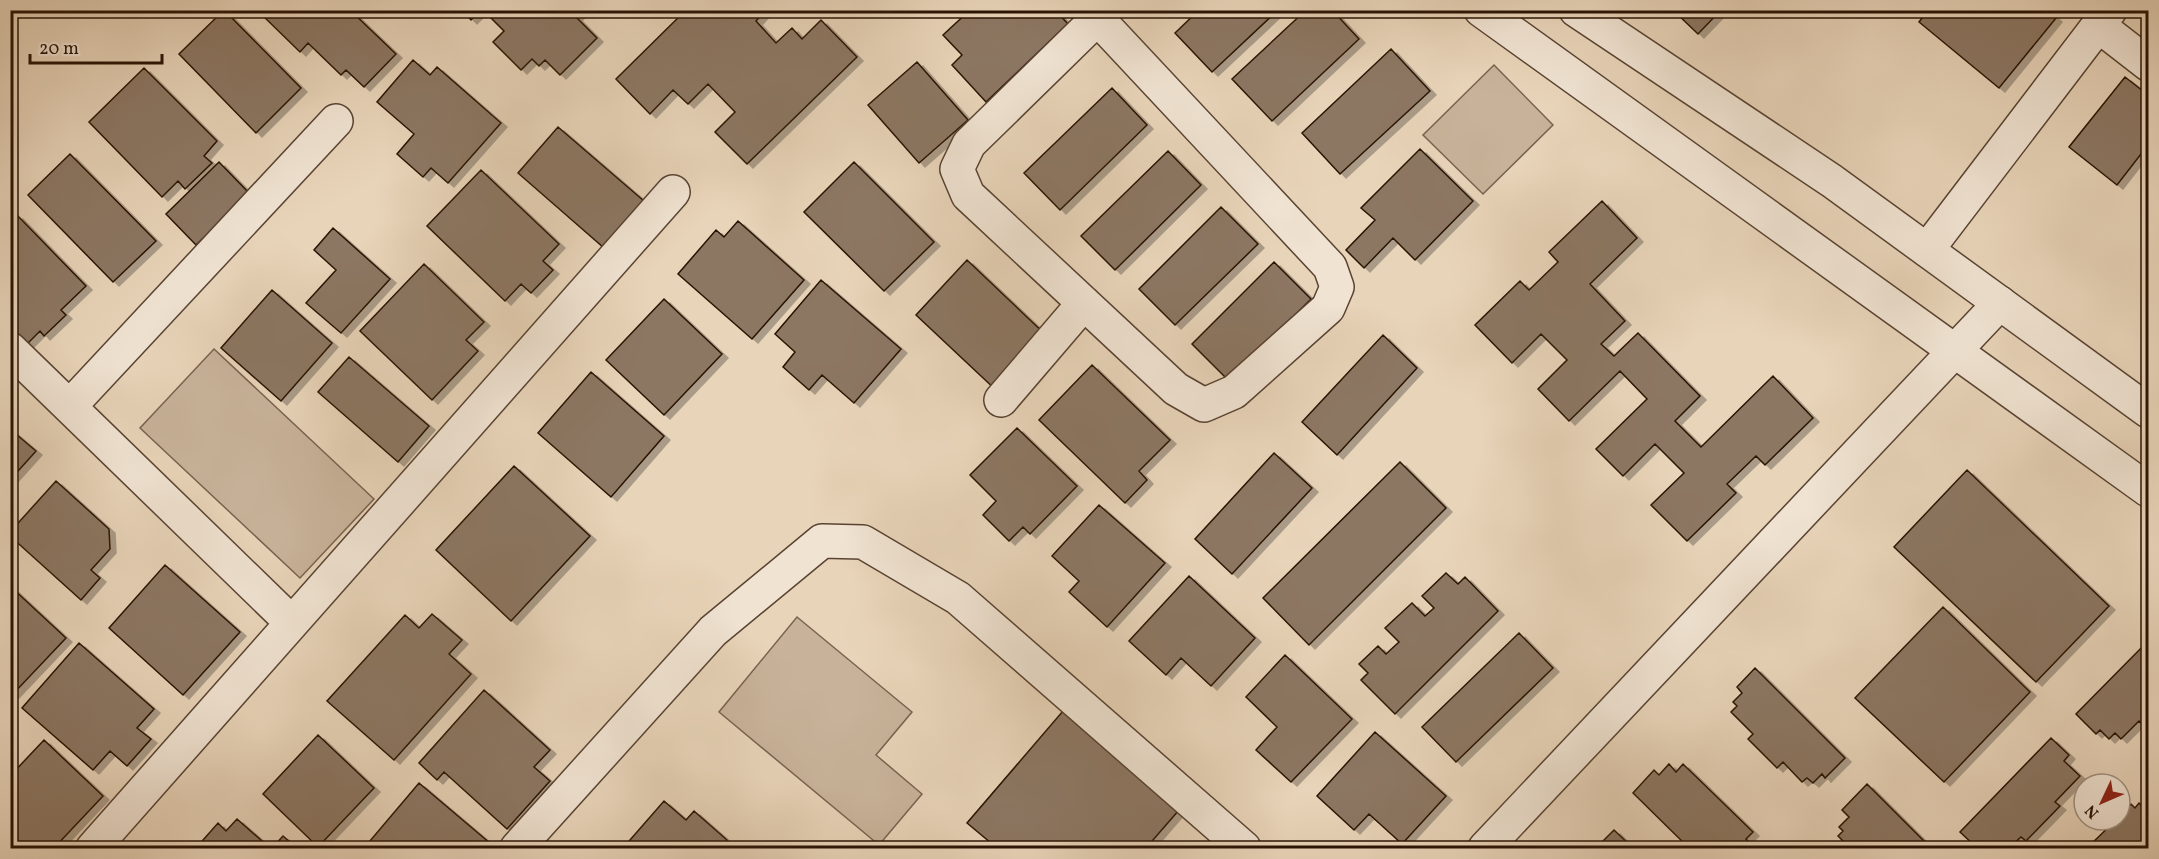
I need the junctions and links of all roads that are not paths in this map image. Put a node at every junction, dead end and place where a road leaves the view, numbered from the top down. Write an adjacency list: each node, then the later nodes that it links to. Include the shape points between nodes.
1 (1576, 10): 8 (street, via 1832,181)
2 (1482, 11): 12 (street)
3 (1102, 15): 9 (street, via 969,144 957,169 968,195); 9 (street, via 1330,267 1338,287 1328,309 1234,392 1204,405 1176,389)
4 (2104, 18): 5 (street); 8 (street)
5 (2148, 64)
6 (336, 121): 14 (street)
7 (673, 192): 17 (street)
8 (1927, 250): 10 (street)
9 (1084, 303): 13 (street)
10 (2000, 303): 12 (street); 15 (street)
11 (10, 349): 14 (street)
12 (1956, 350): 16 (street); 21 (street)
13 (1001, 400)
14 (70, 406): 17 (street)
15 (2148, 411)
16 (2148, 490)
17 (291, 622): 18 (street)
18 (93, 849)
19 (517, 849): 20 (street, via 713,631 822,541 863,542 958,598)
20 (1244, 849)
21 (1485, 849)

